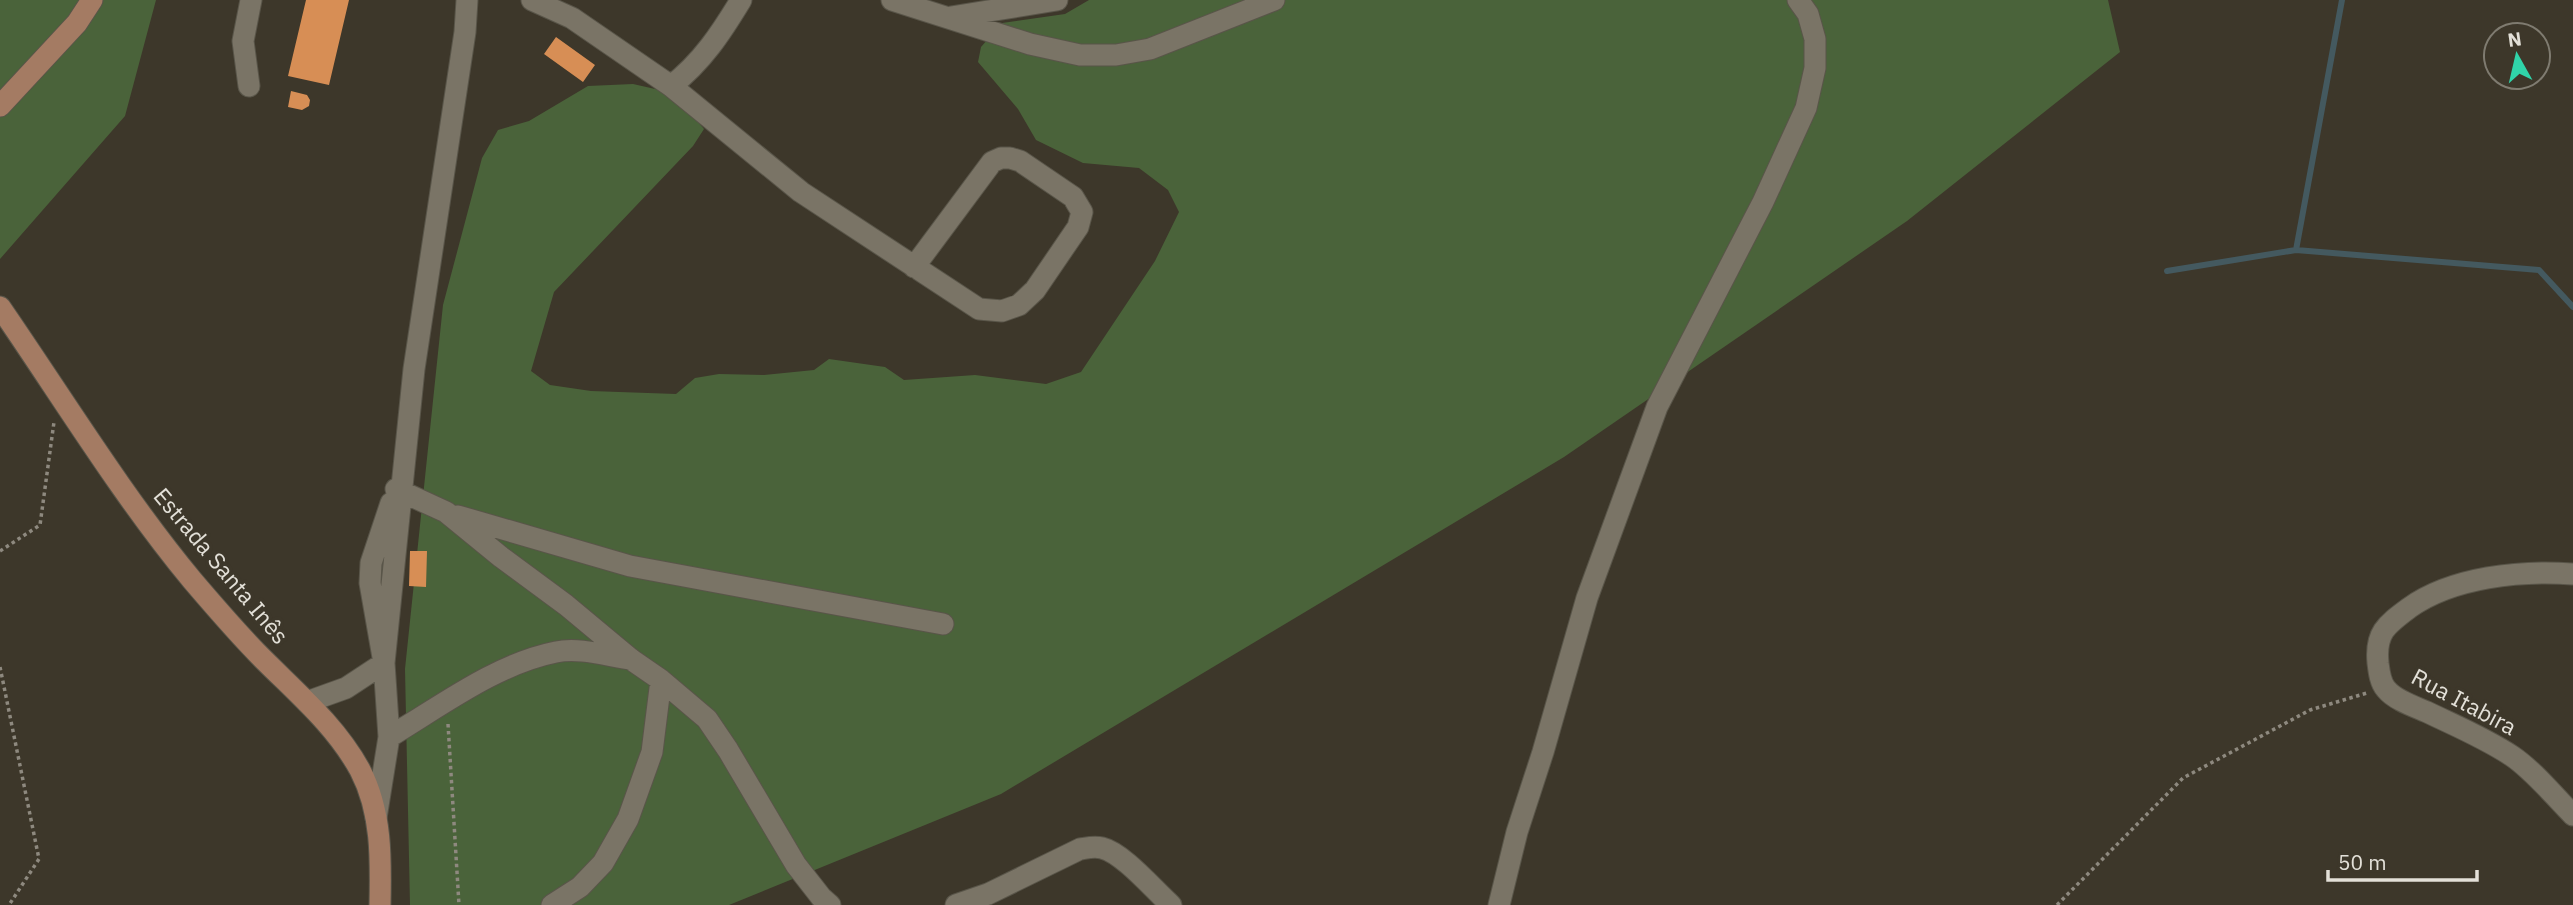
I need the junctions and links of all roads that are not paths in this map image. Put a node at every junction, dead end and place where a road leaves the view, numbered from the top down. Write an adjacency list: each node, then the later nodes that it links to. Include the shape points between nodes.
1 (92, 0): 13 (main road, via 78,23)
2 (251, 0): 11 (street, via 243,41)
3 (467, 0): 16 (street)
4 (532, 0): 12 (street, via 572,18)
5 (741, 0): 12 (street, via 717,40)
6 (892, 0): 10 (street)
7 (1057, 0): 10 (street)
8 (1274, 0): 10 (street, via 1150,49 1116,55 1080,55)
9 (1798, 0): 32 (street, via 1808,13 1815,39 1815,68 1805,108 1763,202 1657,407 1587,598)
10 (946, 18)
11 (249, 86)
12 (671, 86): 14 (street, via 801,191)
13 (0, 106)
14 (914, 267): 14 (street, via 992,162 1001,158 1020,161 1073,197 1082,212 1078,227 1035,290 1019,305 1002,311 979,309)
15 (0, 307): 23 (main road, Estrada Santa Inês, via 185,571)
16 (400, 488): 17 (street); 21 (street)
17 (446, 512): 19 (street, via 630,566); 20 (street)
18 (2573, 574): 25 (street, Rua Itabira, via 2489,576 2452,588 2416,603 2393,620 2381,632 2376,647 2385,688 2398,699 2515,758)
19 (943, 624)
20 (632, 660): 22 (street); 24 (street, via 558,651 519,663)
21 (384, 663): 23 (street, via 346,688); 24 (street)
22 (662, 680): 28 (street, via 652,752 628,820 603,863 580,887); 29 (street, via 707,719 796,865)
23 (307, 702): 26 (main road, Estrada Santa Inês, via 348,751 370,794)
24 (389, 737): 26 (street)
25 (2573, 815)
26 (376, 818): 27 (main road, Estrada Santa Inês)
27 (380, 905)
28 (552, 905)
29 (830, 905)
30 (956, 905): 31 (street, via 1094,846 1119,856)
31 (1171, 905)
32 (1499, 905)

